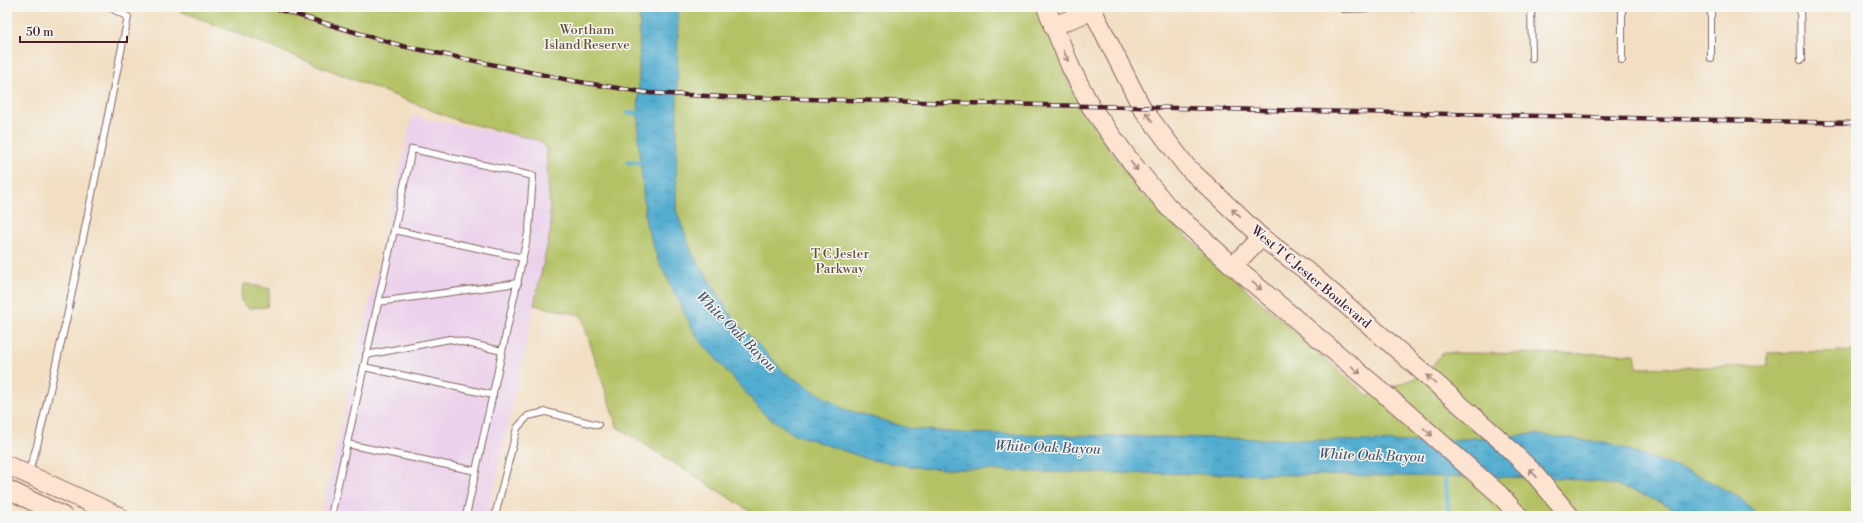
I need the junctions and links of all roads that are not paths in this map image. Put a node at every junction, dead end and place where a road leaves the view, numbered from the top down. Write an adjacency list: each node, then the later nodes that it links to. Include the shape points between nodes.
1 (109, 7): 30 (lane, via 128,17 68,312)
2 (1046, 7): 11 (main road)
3 (1387, 7): 4 (lane); 10 (lane)
4 (1412, 7)
5 (1531, 7): 12 (lane)
6 (1622, 7): 14 (lane)
7 (1711, 7): 13 (lane)
8 (1800, 7): 15 (lane)
9 (1091, 9): 11 (main road); 17 (main road, West T C Jester Boulevard, one-way to 9, via 1187,167 1142,108)
10 (1343, 9)
11 (1053, 26): 19 (main road, one-way to 19, via 1091,107 1128,158 1168,207)
12 (1532, 58)
13 (1711, 59)
14 (1622, 60)
15 (1801, 60)
16 (394, 230): 18 (lane); 18 (lane, via 412,148 533,176 529,229); 21 (lane)
17 (1261, 237): 19 (main road); 38 (main road, West T C Jester Boulevard, one-way to 17, via 1496,436 1312,275)
18 (523, 258): 20 (lane)
19 (1233, 266): 37 (main road, one-way to 37, via 1399,406 1499,494)
20 (518, 283): 21 (lane); 22 (lane)
21 (378, 302): 23 (lane)
22 (502, 351): 23 (lane, via 450,339); 25 (lane)
23 (366, 355): 24 (lane)
24 (364, 367): 25 (lane); 27 (lane)
25 (492, 395): 29 (lane)
26 (598, 425): 36 (lane, via 546,412 528,416 517,428)
27 (347, 444): 29 (lane); 34 (lane)
28 (7, 465): 30 (main road)
29 (476, 471): 35 (lane)
30 (28, 475): 33 (main road)
31 (7, 489): 32 (main road)
32 (63, 516)
33 (119, 516)
34 (331, 516)
35 (466, 516)
36 (495, 516)
37 (1519, 516)
38 (1570, 516)

